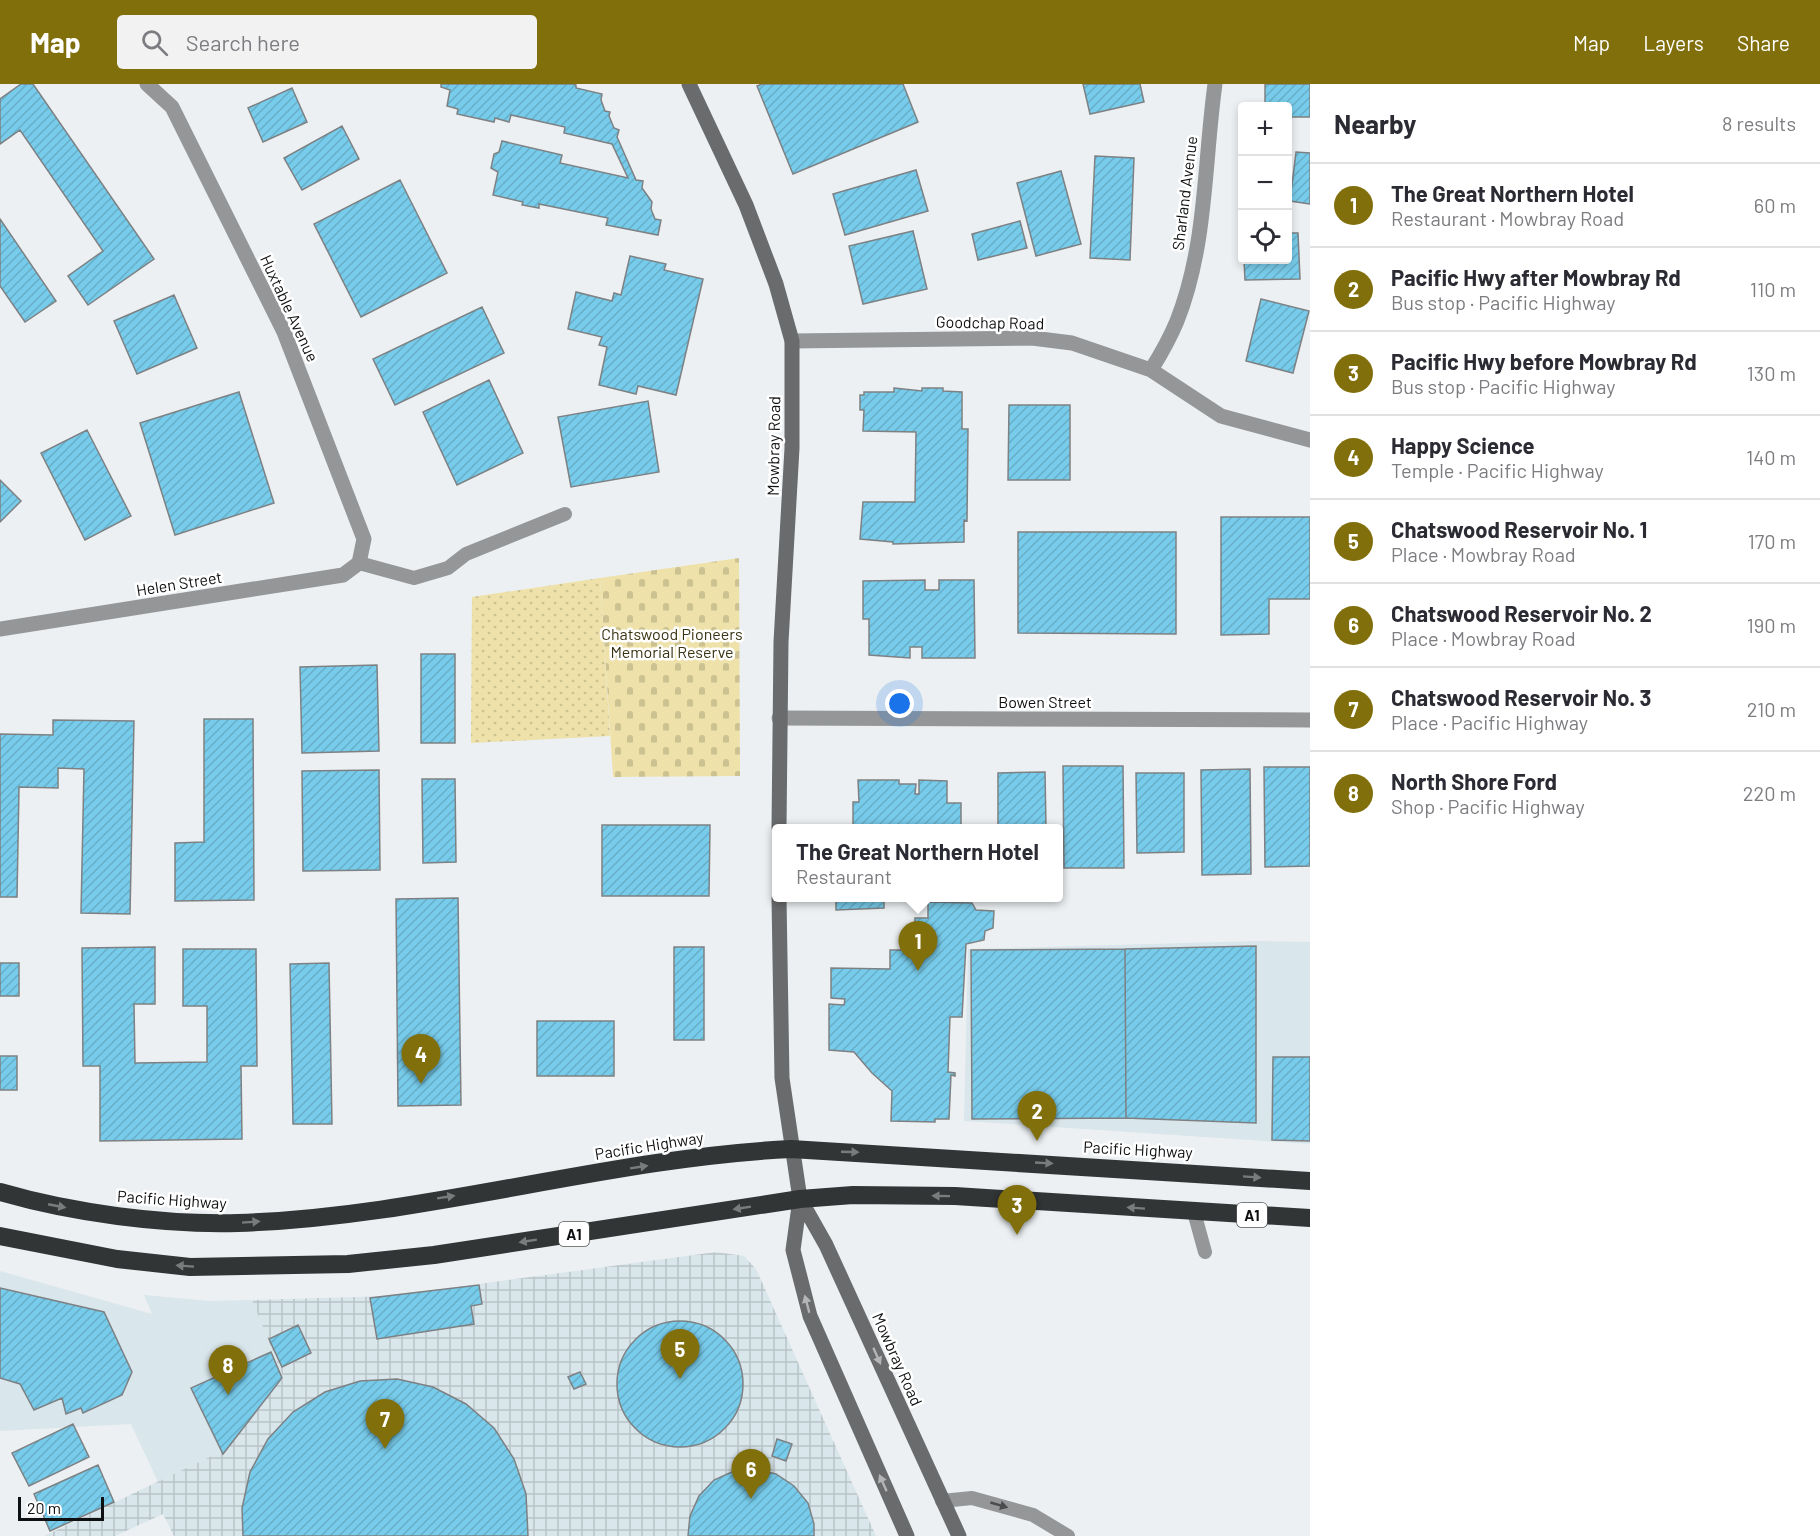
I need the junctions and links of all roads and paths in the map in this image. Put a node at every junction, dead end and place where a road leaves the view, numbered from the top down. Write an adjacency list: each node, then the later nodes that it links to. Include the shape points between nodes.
1 (147, 84): 8 (street, Huxtable Avenue, via 172,107 284,332 364,539)
2 (689, 84): 4 (main road, Mowbray Road, via 746,205 776,284)
3 (1215, 84): 5 (street, Sharland Avenue, via 1196,255 1178,318)
4 (792, 341): 5 (street, Goodchap Road, via 1032,338 1072,343); 10 (main road, Mowbray Road, via 792,448)
5 (1151, 370): 6 (street, Goodchap Road, via 1221,416)
6 (1310, 440)
7 (565, 514): 8 (lane, via 466,554 447,568 414,578)
8 (359, 563): 9 (street, Helen Street, via 343,575)
9 (0, 628)
10 (779, 718): 11 (street, Bowen Street); 12 (main road, Mowbray Road)
11 (1310, 720)
12 (779, 824)
13 (779, 902): 14 (main road, Mowbray Road, via 782,1078)
14 (791, 1149): 15 (highway, Pacific Highway, one-way to 15); 16 (highway, Pacific Highway, one-way to 14, via 109,1214 237,1223 389,1207 727,1152); 17 (main road, Mowbray Road)
15 (1310, 1181)
16 (0, 1192)
17 (800, 1199): 18 (highway, A1, one-way to 17, via 955,1196); 20 (highway, A1, one-way to 20, via 434,1256 348,1264 190,1267 117,1259); 22 (main road, Mowbray Road, one-way to 22, via 826,1245); 23 (main road, Mowbray Road, one-way to 17, via 810,1316 793,1250)
18 (1194, 1212): 19 (highway, A1); 21 (lane)
19 (1310, 1218)
20 (0, 1236)
21 (1205, 1252)
22 (942, 1501): 24 (main road, Mowbray Road); 25 (lane, one-way to 25, via 972,1498 1033,1515)
23 (908, 1536)
24 (958, 1536)
25 (1068, 1536)

